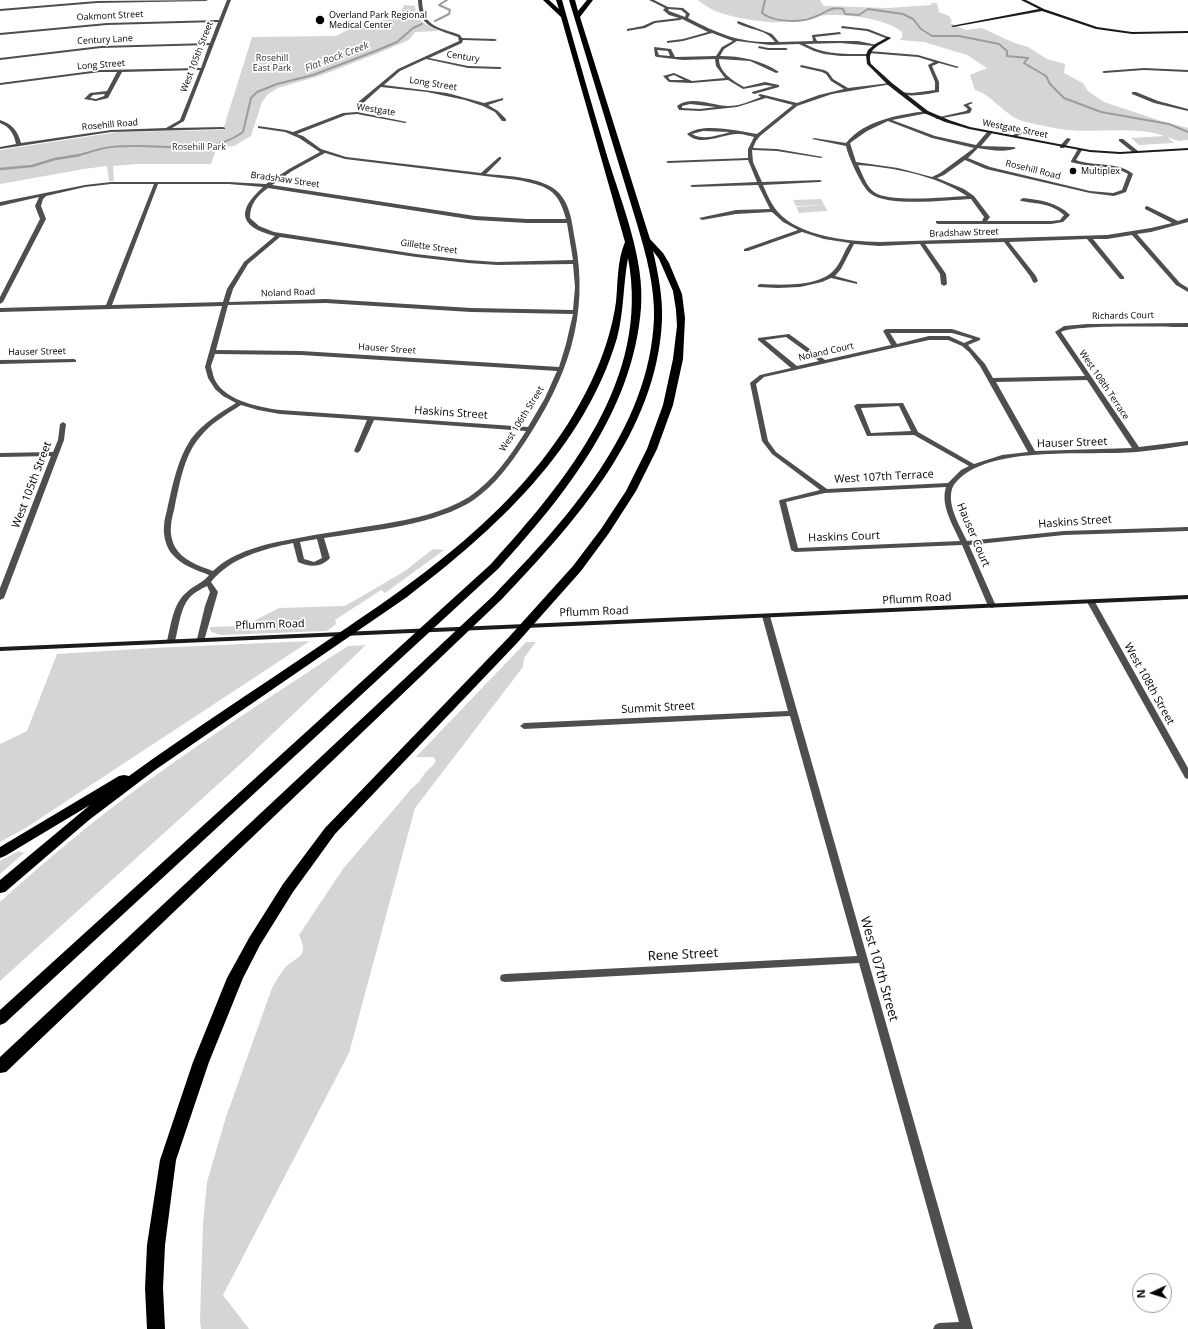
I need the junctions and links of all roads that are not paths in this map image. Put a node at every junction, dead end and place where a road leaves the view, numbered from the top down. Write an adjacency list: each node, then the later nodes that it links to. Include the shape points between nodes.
1 (206, 0): 11 (street, via 97,2)
2 (229, 0): 16 (street, West 105th Street)
3 (420, 0): 25 (street, via 420,12 425,20)
4 (546, 0): 13 (highway)
5 (559, 0): 13 (highway)
6 (572, 0): 14 (highway)
7 (590, 0): 14 (highway)
8 (651, 0): 10 (street)
9 (1022, 0): 12 (street)
10 (667, 8): 15 (street, via 665,10 673,16); 15 (street, via 682,9 688,14)
11 (0, 10)
12 (1043, 10): 18 (street); 22 (street, via 1107,30 1132,33)
13 (564, 17): 132 (highway)
14 (577, 17): 131 (highway)
15 (686, 19): 20 (street, via 654,22); 21 (street)
16 (221, 21): 24 (street, Oakmont Street, via 107,24); 33 (street, West 105th Street)
17 (738, 22): 31 (street, via 746,28 770,33)
18 (952, 26)
19 (842, 27): 34 (street, via 868,30 889,38)
20 (628, 30)
21 (711, 32): 27 (street); 28 (street)
22 (1188, 32)
23 (840, 33): 29 (street, via 814,36)
24 (0, 34)
25 (461, 39): 26 (street); 38 (street, via 461,42)
26 (495, 40)
27 (736, 40): 30 (street); 37 (street, via 723,48)
28 (668, 42)
29 (815, 42): 32 (street); 34 (street, via 846,41)
30 (760, 43): 31 (street); 35 (street, via 758,46 761,48)
31 (777, 43): 32 (street)
32 (800, 43): 36 (street, via 822,52)
33 (212, 44): 40 (street, Century Lane, via 101,47); 45 (street, West 105th Street)
34 (875, 45): 36 (street)
35 (786, 49)
36 (868, 53): 41 (street, via 918,56); 53 (street, Westgate Street, via 869,64)
37 (718, 57): 39 (street); 48 (street, via 753,61); 50 (street, via 717,65)
38 (425, 58): 43 (street, Century, via 474,68); 54 (street, via 400,70)
39 (674, 58)
40 (0, 59)
41 (938, 62): 44 (street); 59 (street, via 930,65 937,82 937,90)
42 (801, 66): 56 (street, via 823,70 832,80)
43 (500, 68)
44 (957, 68)
45 (203, 69): 46 (street, Long Street); 73 (street, West 105th Street)
46 (120, 71): 52 (street, Long Street); 57 (street)
47 (1188, 71): 49 (street, via 1144,69)
48 (777, 72)
49 (1104, 72)
50 (728, 79): 51 (street); 55 (street)
51 (690, 82): 51 (street, via 677,74 665,76 669,81)
52 (0, 84)
53 (890, 84): 56 (street); 59 (street, Westgate Street)
54 (380, 86): 64 (street); 65 (street, Long Street, via 448,94)
55 (743, 88): 58 (street); 58 (street, via 766,83 777,86)
56 (847, 89): 66 (street)
57 (107, 92)
58 (754, 93): 61 (street)
59 (900, 93): 69 (street, Westgate Street)
60 (1134, 93): 68 (street)
61 (764, 97): 66 (street); 67 (street)
62 (501, 99): 65 (street)
63 (971, 103): 70 (street, via 965,105 970,109 968,112)
64 (359, 104)
65 (482, 104): 71 (street, Long Street, via 500,114)
66 (796, 104): 84 (street)
67 (726, 107): 67 (street, via 694,103 679,106 681,109 691,110)
68 (1188, 110)
69 (926, 112): 70 (street, Westgate Street); 72 (street)
70 (937, 118): 81 (street, Westgate Street)
71 (504, 120)
72 (888, 120): 90 (street, via 867,127); 91 (street, Rosehill Road, via 929,136)
73 (182, 121): 77 (street); 79 (street)
74 (0, 122): 89 (street, via 10,125 15,131)
75 (405, 122): 83 (street, Westgate, via 345,114)
76 (260, 127): 83 (street)
77 (194, 128): 78 (street, Rosehill Road); 79 (street, Rosehill Road)
78 (223, 128)
79 (163, 129): 89 (street, Rosehill Road, via 95,133)
80 (1028, 130): 85 (street)
81 (990, 132): 85 (street, Westgate Street); 91 (street)
82 (735, 133): 82 (street, via 705,138 689,134 706,130); 84 (street)
83 (293, 134): 98 (street)
84 (758, 136): 95 (street)
85 (1013, 136): 92 (street, Westgate Street)
86 (814, 139): 90 (street)
87 (1069, 139): 92 (street)
88 (1121, 140): 99 (street)
89 (19, 145): 93 (street, Rosehill Road)
90 (848, 145): 105 (street)
91 (979, 147): 94 (street, Rosehill Road); 102 (street)
92 (1062, 147): 97 (street, Westgate Street)
93 (0, 148)
94 (1014, 148)
95 (751, 149): 100 (street); 103 (street)
96 (1188, 149): 99 (street, Westgate Street)
97 (1080, 150): 99 (street, Westgate Street); 102 (street, Rosehill Road, via 1073,161 1079,164 1118,168 1131,174 1124,191 1114,195 1090,192 988,168)
98 (324, 152): 106 (street, West 106th Street, via 358,160); 111 (street, via 292,168)
99 (1136, 152)
100 (821, 157)
101 (499, 158): 106 (street)
102 (965, 158): 107 (street)
103 (750, 159): 104 (street); 110 (street)
104 (668, 162)
105 (854, 163): 107 (street, via 873,164); 114 (street, via 872,193 878,196 906,199)
106 (482, 175): 122 (street, West 106th Street, via 525,180 550,188 563,200)
107 (933, 178): 114 (street)
108 (820, 181): 110 (street)
109 (157, 182): 111 (street, Bradshaw Street); 113 (street, Bradshaw Street, via 103,184); 147 (street)
110 (761, 183): 112 (street); 120 (street)
111 (268, 186): 122 (street, Bradshaw Street, via 452,215 502,220); 128 (street, Gillette Street, via 250,205 247,217 263,231)
112 (692, 186)
113 (44, 194): 116 (street, Bradshaw Street); 118 (street)
114 (972, 197): 125 (street, via 987,217)
115 (1023, 200): 125 (street, via 1061,208 1067,215 1066,218 1048,223)
116 (14, 201): 117 (street, Bradshaw Street); 118 (street)
117 (0, 204)
118 (38, 206): 145 (street, via 42,219)
119 (1147, 208): 126 (street)
120 (774, 210): 121 (street, via 736,212); 127 (street, via 787,222)
121 (702, 218)
122 (568, 220): 137 (street, West 106th Street)
123 (1188, 220): 126 (street, Bradshaw Street)
124 (938, 222): 125 (street)
125 (983, 223)
126 (1177, 223): 129 (street, Bradshaw Street)
127 (803, 230): 134 (street); 136 (street)
128 (280, 234): 137 (street, Gillette Street, via 463,261); 146 (street, Haskins Street, via 246,263)
129 (1134, 234): 130 (street, Bradshaw Street); 144 (street, via 1178,284)
130 (1089, 238): 133 (street, Bradshaw Street); 139 (street)
131 (646, 240): 200 (highway, via 657,292 658,320 656,345 649,375 636,412 613,456 565,524 498,597); 202 (highway, via 662,258 678,293 681,320 676,378 653,444 639,475 606,530 572,576 330,831 269,916 235,978 201,1062 168,1160 156,1245)
132 (629, 241): 193 (highway, via 623,259 619,307 610,350 573,424 520,493 468,545 388,607); 199 (highway, via 637,286 637,306 630,351 610,408 583,458 558,493 495,566 456,603)
133 (1006, 241): 135 (street, Bradshaw Street); 140 (street, Bradshaw Street)
134 (853, 242): 135 (street, Bradshaw Street); 138 (street, via 836,272)
135 (922, 243): 142 (street, Bradshaw Street, via 943,274)
136 (746, 250)
137 (576, 262): 149 (street, West 106th Street, via 579,278)
138 (830, 276): 141 (street); 143 (street, via 798,286)
139 (1122, 278)
140 (1035, 281)
141 (855, 283)
142 (944, 284)
143 (760, 286)
144 (1188, 290)
145 (0, 302)
146 (224, 304): 147 (street, Noland Road); 149 (street, Noland Road, via 348,301 471,310); 154 (street, Haskins Street)
147 (108, 307): 148 (street, Noland Road)
148 (0, 310)
149 (576, 312): 159 (street, West 106th Street, via 569,348)
150 (1188, 325): 151 (street, Richards Court, via 1086,326 1064,328)
151 (1060, 331): 161 (street, West 108th Terrace, via 1058,332)
152 (964, 345): 153 (street, Noland Court, via 950,338 929,338); 153 (street, via 978,339 952,331 886,331); 162 (street, Noland Court, via 983,365)
153 (895, 346): 157 (street, Noland Court)
154 (212, 352): 159 (street, Hauser Street, via 301,353); 163 (street, Haskins Street, via 208,367 211,380 222,392)
155 (74, 361): 156 (street, Hauser Street)
156 (0, 362)
157 (824, 362): 158 (street, Noland Court); 158 (street, via 787,335 760,339)
158 (795, 368): 160 (street, Noland Court)
159 (561, 369): 166 (street, West 106th Street)
160 (762, 376): 176 (street, West 107th Terrace, via 753,383 765,441 774,453)
161 (1089, 378): 162 (street); 169 (street, West 108th Terrace)
162 (992, 380): 172 (street, Noland Court)
163 (240, 403): 164 (street, Haskins Street, via 280,412); 181 (street, via 210,423 192,442 186,454 167,526 169,545 174,553 188,563)
164 (371, 419): 166 (street, Haskins Street); 170 (street)
165 (63, 424): 171 (street, West 105th Street)
166 (530, 429): 178 (street, West 106th Street, via 486,488 457,506 422,518)
167 (915, 433): 167 (street, via 869,435 857,406 901,404); 174 (street)
168 (1188, 443): 169 (street, Hauser Street)
169 (1137, 450): 172 (street, Hauser Street)
170 (357, 451)
171 (56, 454): 173 (street); 183 (street, West 105th Street)
172 (1033, 454): 174 (street, Hauser Street, via 996,458)
173 (0, 455)
174 (973, 466): 175 (street, Hauser Street, via 960,474)
175 (950, 485): 176 (street, West 107th Terrace); 180 (street, Hauser Court, via 948,505)
176 (825, 491): 180 (street, Haskins Court, via 782,501 796,550)
177 (1188, 529): 180 (street, Haskins Street, via 1064,533)
178 (320, 537): 179 (street, West 106th Street); 179 (street, via 326,558 319,564 301,560)
179 (296, 541): 181 (street, West 106th Street, via 255,550 229,562)
180 (964, 543): 186 (street, Hauser Court)
181 (214, 574): 182 (street, West 106th Street)
182 (208, 582): 188 (street, via 214,592); 189 (street, West 106th Street, via 190,592 184,599)
183 (1, 594)
184 (1188, 598): 185 (street, Pflumm Road)
185 (1091, 602): 186 (street, Pflumm Road); 194 (street, West 108th Street)
186 (992, 606): 187 (street, Pflumm Road)
187 (766, 616): 188 (street, Pflumm Road); 191 (street, West 107th Street)
188 (201, 639): 189 (street, Pflumm Road)
189 (171, 640): 190 (street, Pflumm Road)
190 (0, 649)
191 (792, 713): 192 (street, Summit Street); 197 (street, West 107th Street)
192 (524, 726)
193 (172, 752): 195 (highway); 196 (highway, via 82,819)
194 (1188, 776)
195 (0, 853)
196 (0, 888)
197 (863, 959): 198 (street, Rene Street); 201 (street, West 107th Street)
198 (505, 978)
199 (0, 1019)
200 (0, 1067)
201 (967, 1328): 203 (street)
202 (156, 1329)
203 (939, 1329)

